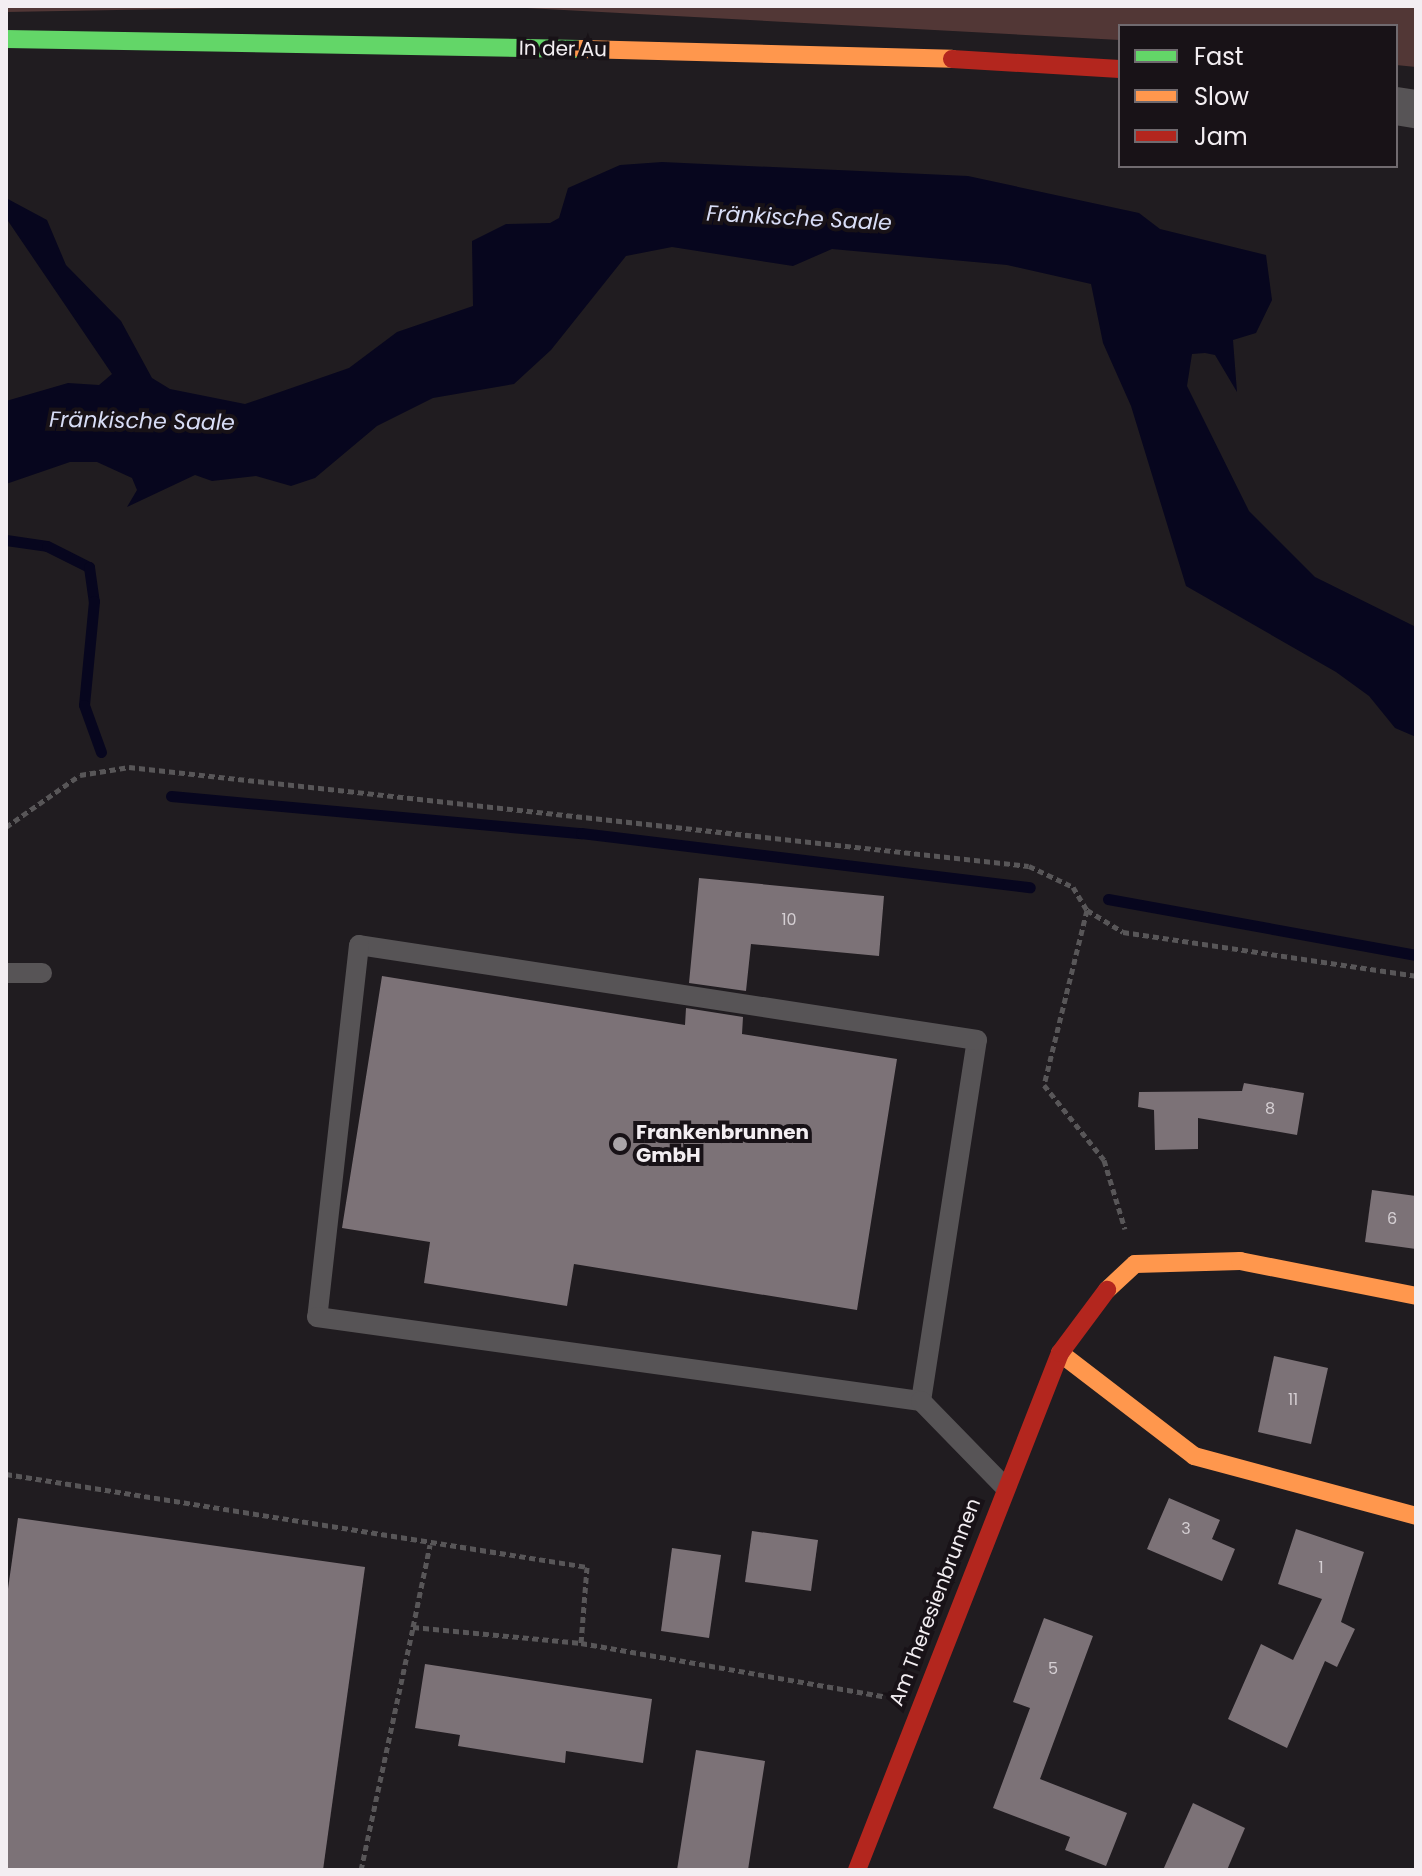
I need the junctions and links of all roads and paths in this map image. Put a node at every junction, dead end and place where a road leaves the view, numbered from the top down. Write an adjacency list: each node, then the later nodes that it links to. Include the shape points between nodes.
1 (6, 39): 2 (street, In der Au, via 867,54)
2 (1118, 69)
3 (6, 827): 4 (path, via 80,775 129,767 1029,866 1073,887)
4 (1087, 910): 7 (path, via 1123,932); 8 (path, via 1044,1085 1104,1160)
5 (6, 973): 6 (lane)
6 (42, 973)
7 (1416, 976)
8 (1135, 1264): 9 (street, via 1240,1261); 10 (street, Am Theresienbrunnen, via 1096,1300)
9 (1416, 1296)
10 (1060, 1353): 13 (street, Am Theresienbrunnen); 14 (street, via 1194,1456 1319,1495)
11 (921, 1401): 11 (lane, via 317,1317 359,945 977,1040); 13 (lane)
12 (6, 1474): 15 (path)
13 (1004, 1486): 18 (street, Am Theresienbrunnen)
14 (1416, 1516)
15 (430, 1545): 16 (path); 17 (path, via 587,1567)
16 (413, 1627): 17 (path); 19 (path)
17 (581, 1643): 18 (path)
18 (918, 1702): 20 (street, Am Theresienbrunnen)
19 (361, 1870)
20 (857, 1870)

